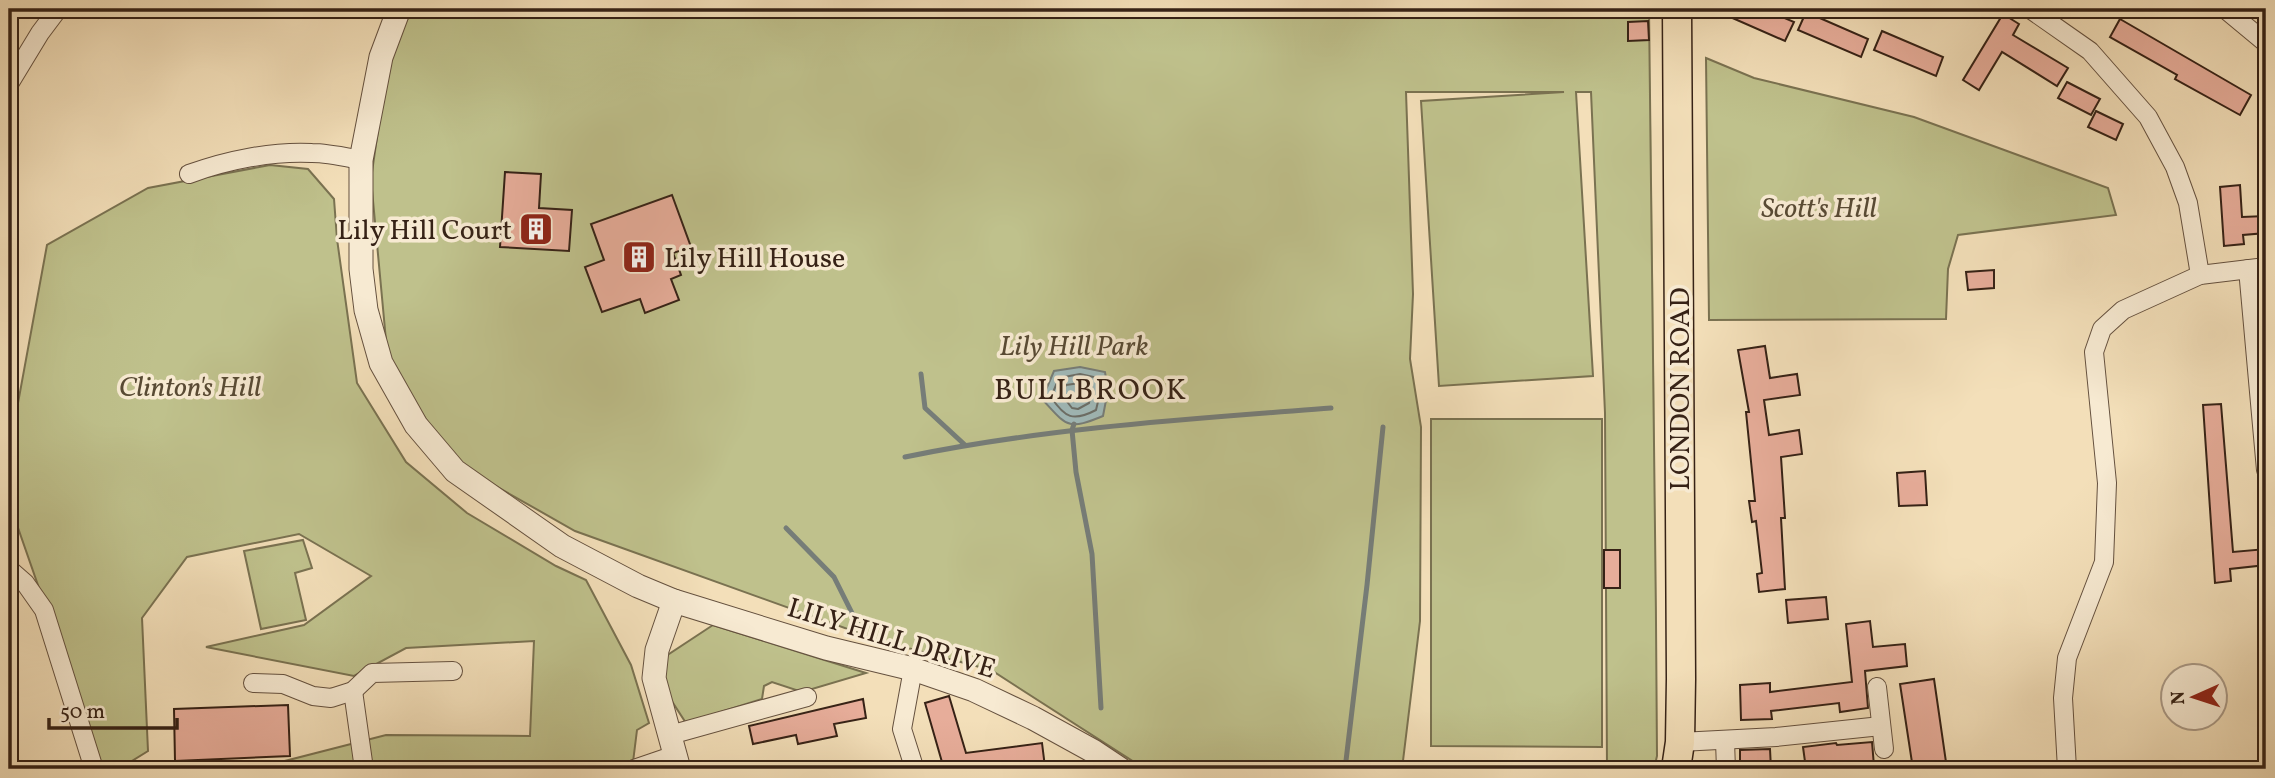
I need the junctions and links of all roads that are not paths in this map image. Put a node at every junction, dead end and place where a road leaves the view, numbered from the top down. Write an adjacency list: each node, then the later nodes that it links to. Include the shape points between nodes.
1 (58, 9): 7 (street)
2 (399, 9): 8 (street, LILY HILL DRIVE, via 381,57)
3 (1677, 9): 23 (main road, LONDON ROAD)
4 (2030, 9): 11 (street, via 2090,51 2148,117 2189,204)
5 (2225, 9): 6 (street)
6 (2266, 43)
7 (9, 84)
8 (360, 160): 9 (street, via 311,152 242,158); 14 (street, LILY HILL DRIVE, via 366,310 380,363 416,425 455,471 533,527 590,562)
9 (190, 174)
10 (2257, 268): 11 (street); 12 (street)
11 (2200, 275): 33 (street, via 2123,310 2102,329 2094,352 2107,483 2104,562 2067,658 2063,698)
12 (2266, 470)
13 (9, 569): 27 (street, via 44,610)
14 (674, 601): 15 (street, LILY HILL DRIVE, via 826,648); 25 (street, via 657,650 654,678)
15 (913, 669): 26 (street, via 902,729); 30 (street, LILY HILL DRIVE, via 1007,704)
16 (453, 671): 19 (street, via 372,673)
17 (253, 683): 19 (street, via 283,684 331,698)
18 (1877, 687): 21 (street)
19 (353, 691): 28 (street)
20 (807, 697): 25 (street)
21 (1881, 726): 22 (street); 24 (street)
22 (1725, 741): 23 (street); 32 (street)
23 (1680, 742): 31 (main road, LONDON ROAD)
24 (1884, 750)
25 (675, 753): 29 (street)
26 (914, 767)
27 (94, 769)
28 (365, 769)
29 (634, 769)
30 (1120, 769)
31 (1675, 769)
32 (1726, 769)
33 (2067, 769)

